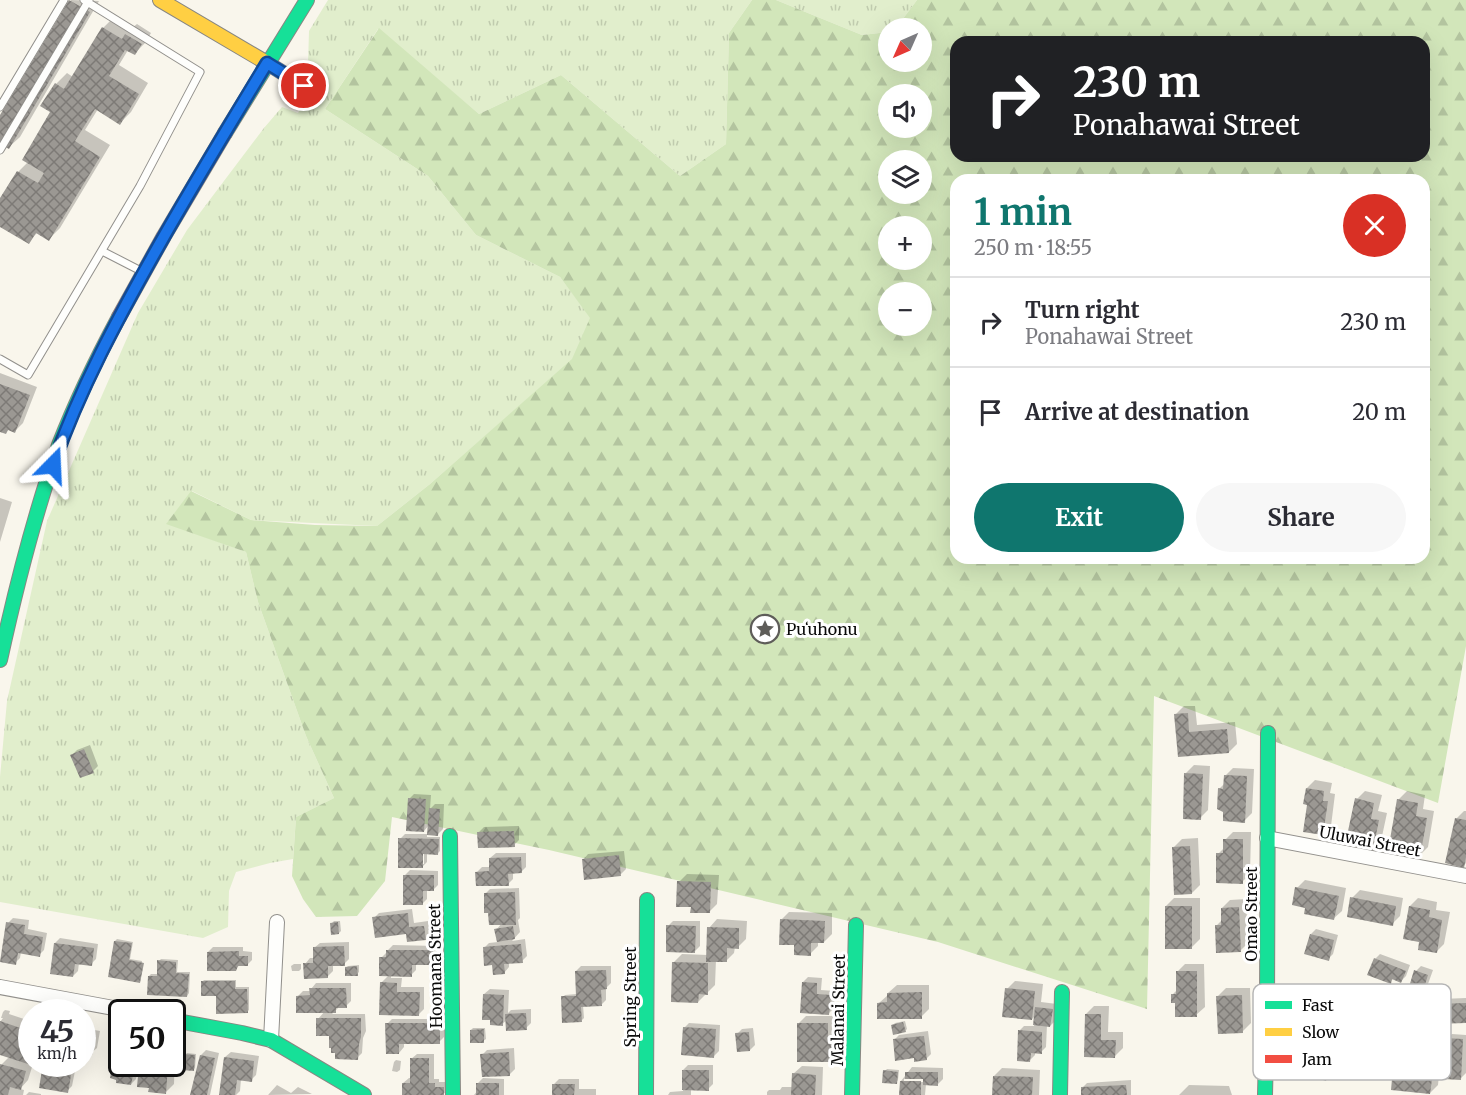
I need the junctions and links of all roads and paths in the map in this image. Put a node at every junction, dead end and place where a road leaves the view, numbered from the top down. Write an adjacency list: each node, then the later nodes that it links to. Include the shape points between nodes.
1 (64, 0): 7 (lane)
2 (160, 0): 5 (street)
3 (307, 0): 5 (street)
4 (87, 1): 8 (lane); 9 (lane, via 200,72)
5 (267, 63): 6 (street); 10 (street)
6 (304, 86)
7 (0, 107)
8 (0, 150)
9 (102, 251): 10 (lane); 11 (lane, via 28,375)
10 (143, 272): 12 (street, via 88,378 58,451)
11 (0, 359)
12 (4, 623): 13 (street)
13 (0, 660)
14 (1268, 733): 16 (street, Omao Street)
15 (450, 836): 29 (street, Hoomana Street)
16 (1267, 838): 17 (street, Uluwai Street); 21 (street, Omao Street)
17 (1466, 876)
18 (647, 900): 30 (street, Spring Street)
19 (277, 922): 26 (street)
20 (856, 925): 31 (street, Malanai Street)
21 (1267, 984)
22 (0, 987): 24 (street)
23 (1062, 992): 32 (street)
24 (108, 1007)
25 (186, 1023): 26 (street)
26 (271, 1040): 28 (street)
27 (1265, 1080): 33 (street, Omao Street)
28 (364, 1095)
29 (453, 1095)
30 (646, 1095)
31 (852, 1095)
32 (1060, 1095)
33 (1265, 1095)

